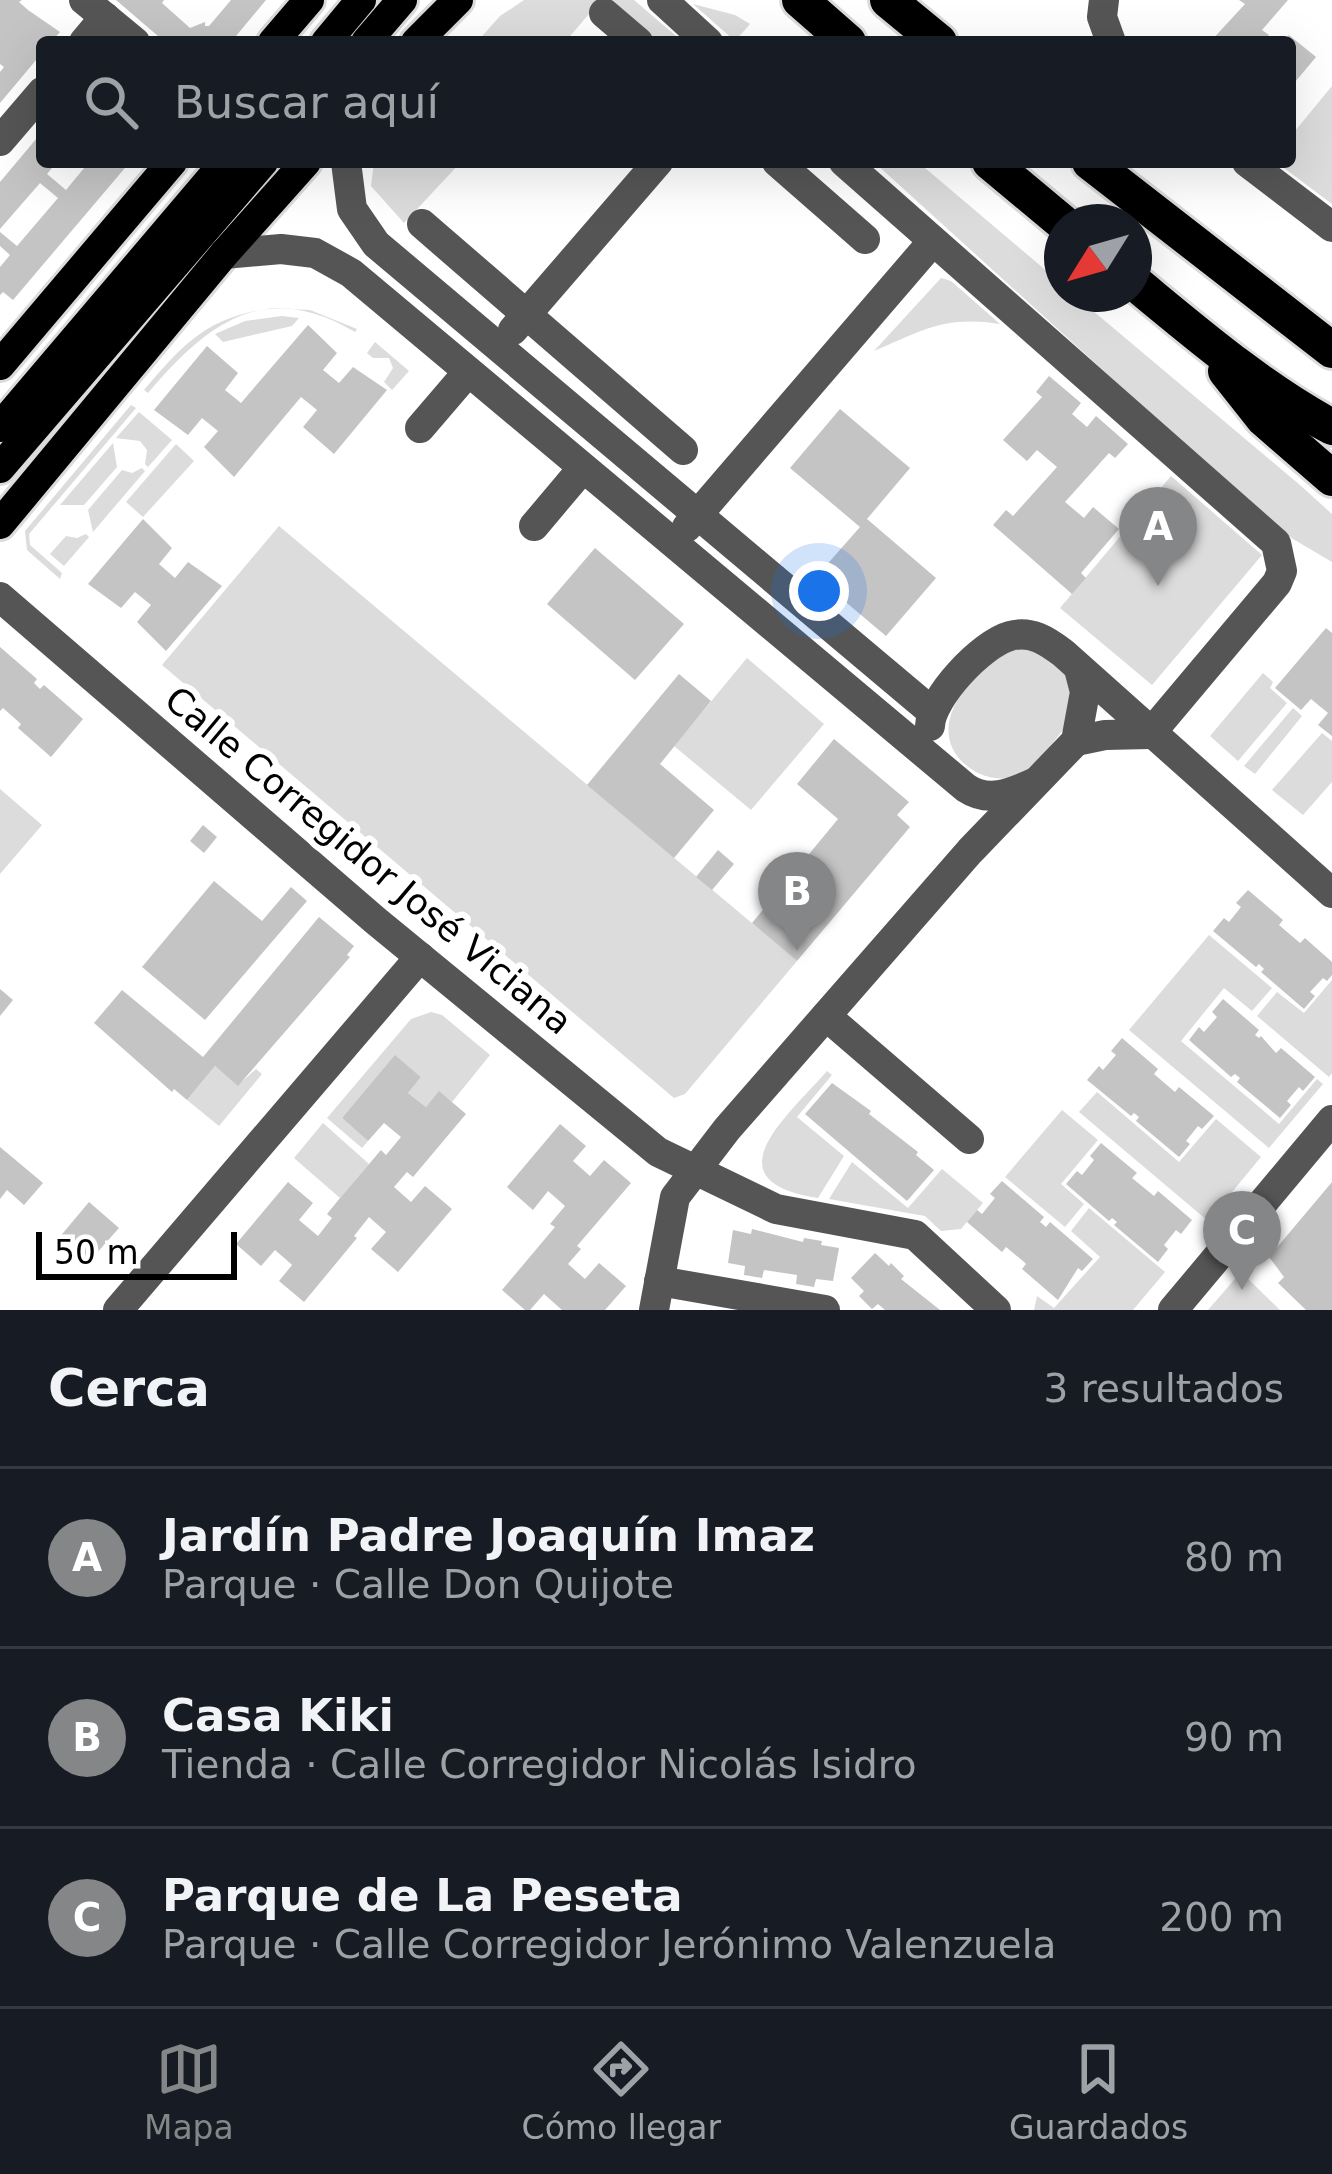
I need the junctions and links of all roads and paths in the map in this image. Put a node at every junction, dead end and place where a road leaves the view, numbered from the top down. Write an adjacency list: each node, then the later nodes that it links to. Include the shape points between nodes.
1 (309, 0): 12 (main road)
2 (362, 0): 13 (main road)
3 (402, 0): 14 (main road)
4 (458, 0): 15 (main road)
5 (662, 0): 17 (street)
6 (800, 0): 18 (highway)
7 (889, 0): 19 (highway)
8 (1104, 0): 20 (street)
9 (95, 9): 11 (street)
10 (604, 13): 16 (street)
11 (128, 36)
12 (278, 36)
13 (331, 36)
14 (371, 36)
15 (422, 36)
16 (631, 36)
17 (701, 36)
18 (841, 36)
19 (933, 36)
20 (1110, 36)
21 (36, 99): 22 (street)
22 (0, 141)
23 (167, 168): 42 (main road)
24 (221, 168): 49 (main road)
25 (258, 168): 53 (main road)
26 (301, 168): 39 (main road)
27 (347, 168): 45 (street, via 352,209 376,244)
28 (653, 168): 41 (street)
29 (784, 168): 37 (street)
30 (851, 168): 38 (street)
31 (997, 168): 34 (highway)
32 (1098, 168): 46 (highway)
33 (1255, 168): 36 (street)
34 (1044, 207)
35 (422, 224): 41 (street)
36 (1332, 227)
37 (866, 239)
38 (933, 241): 56 (street); 64 (street, via 1276,543 1277,583)
39 (224, 254): 48 (street, via 315,253 351,273); 57 (main road)
40 (1152, 296): 43 (highway)
41 (526, 314): 45 (street); 52 (street)
42 (38, 323): 44 (street); 47 (main road)
43 (1198, 335): 50 (highway); 55 (highway, via 1264,419)
44 (0, 340)
45 (498, 347): 56 (street)
46 (1332, 350)
47 (0, 365)
48 (468, 373): 51 (street); 54 (street)
49 (0, 427)
50 (1324, 427)
51 (420, 428)
52 (683, 451)
53 (0, 468)
54 (582, 469): 58 (street); 59 (street)
55 (1332, 478)
56 (696, 515): 59 (street); 62 (street)
57 (0, 524)
58 (534, 526)
59 (673, 545): 65 (street)
60 (0, 597): 70 (street, Calle Corregidor José Viciana)
61 (1078, 669): 62 (street, via 1040,637 1012,635 966,667); 63 (street, via 1084,692); 64 (street)
62 (931, 711): 65 (street)
63 (1076, 741): 64 (street, via 1105,735); 66 (street)
64 (1153, 749): 69 (street, via 1225,817)
65 (939, 767): 67 (street)
66 (1036, 782): 67 (street, via 1001,796); 68 (street)
67 (966, 788): 68 (street)
68 (970, 851): 71 (street)
69 (1332, 893)
70 (420, 957): 74 (street, Calle Corregidor José Viciana, via 658,1152); 76 (street)
71 (826, 1016): 73 (street); 74 (street)
72 (1332, 1120): 79 (street)
73 (969, 1139)
74 (695, 1171): 75 (street, via 675,1197); 78 (street, Calle Corregidor José Viciana, via 776,1209 915,1234)
75 (657, 1296): 77 (street)
76 (118, 1310)
77 (825, 1310)
78 (996, 1310)
79 (1173, 1310)

